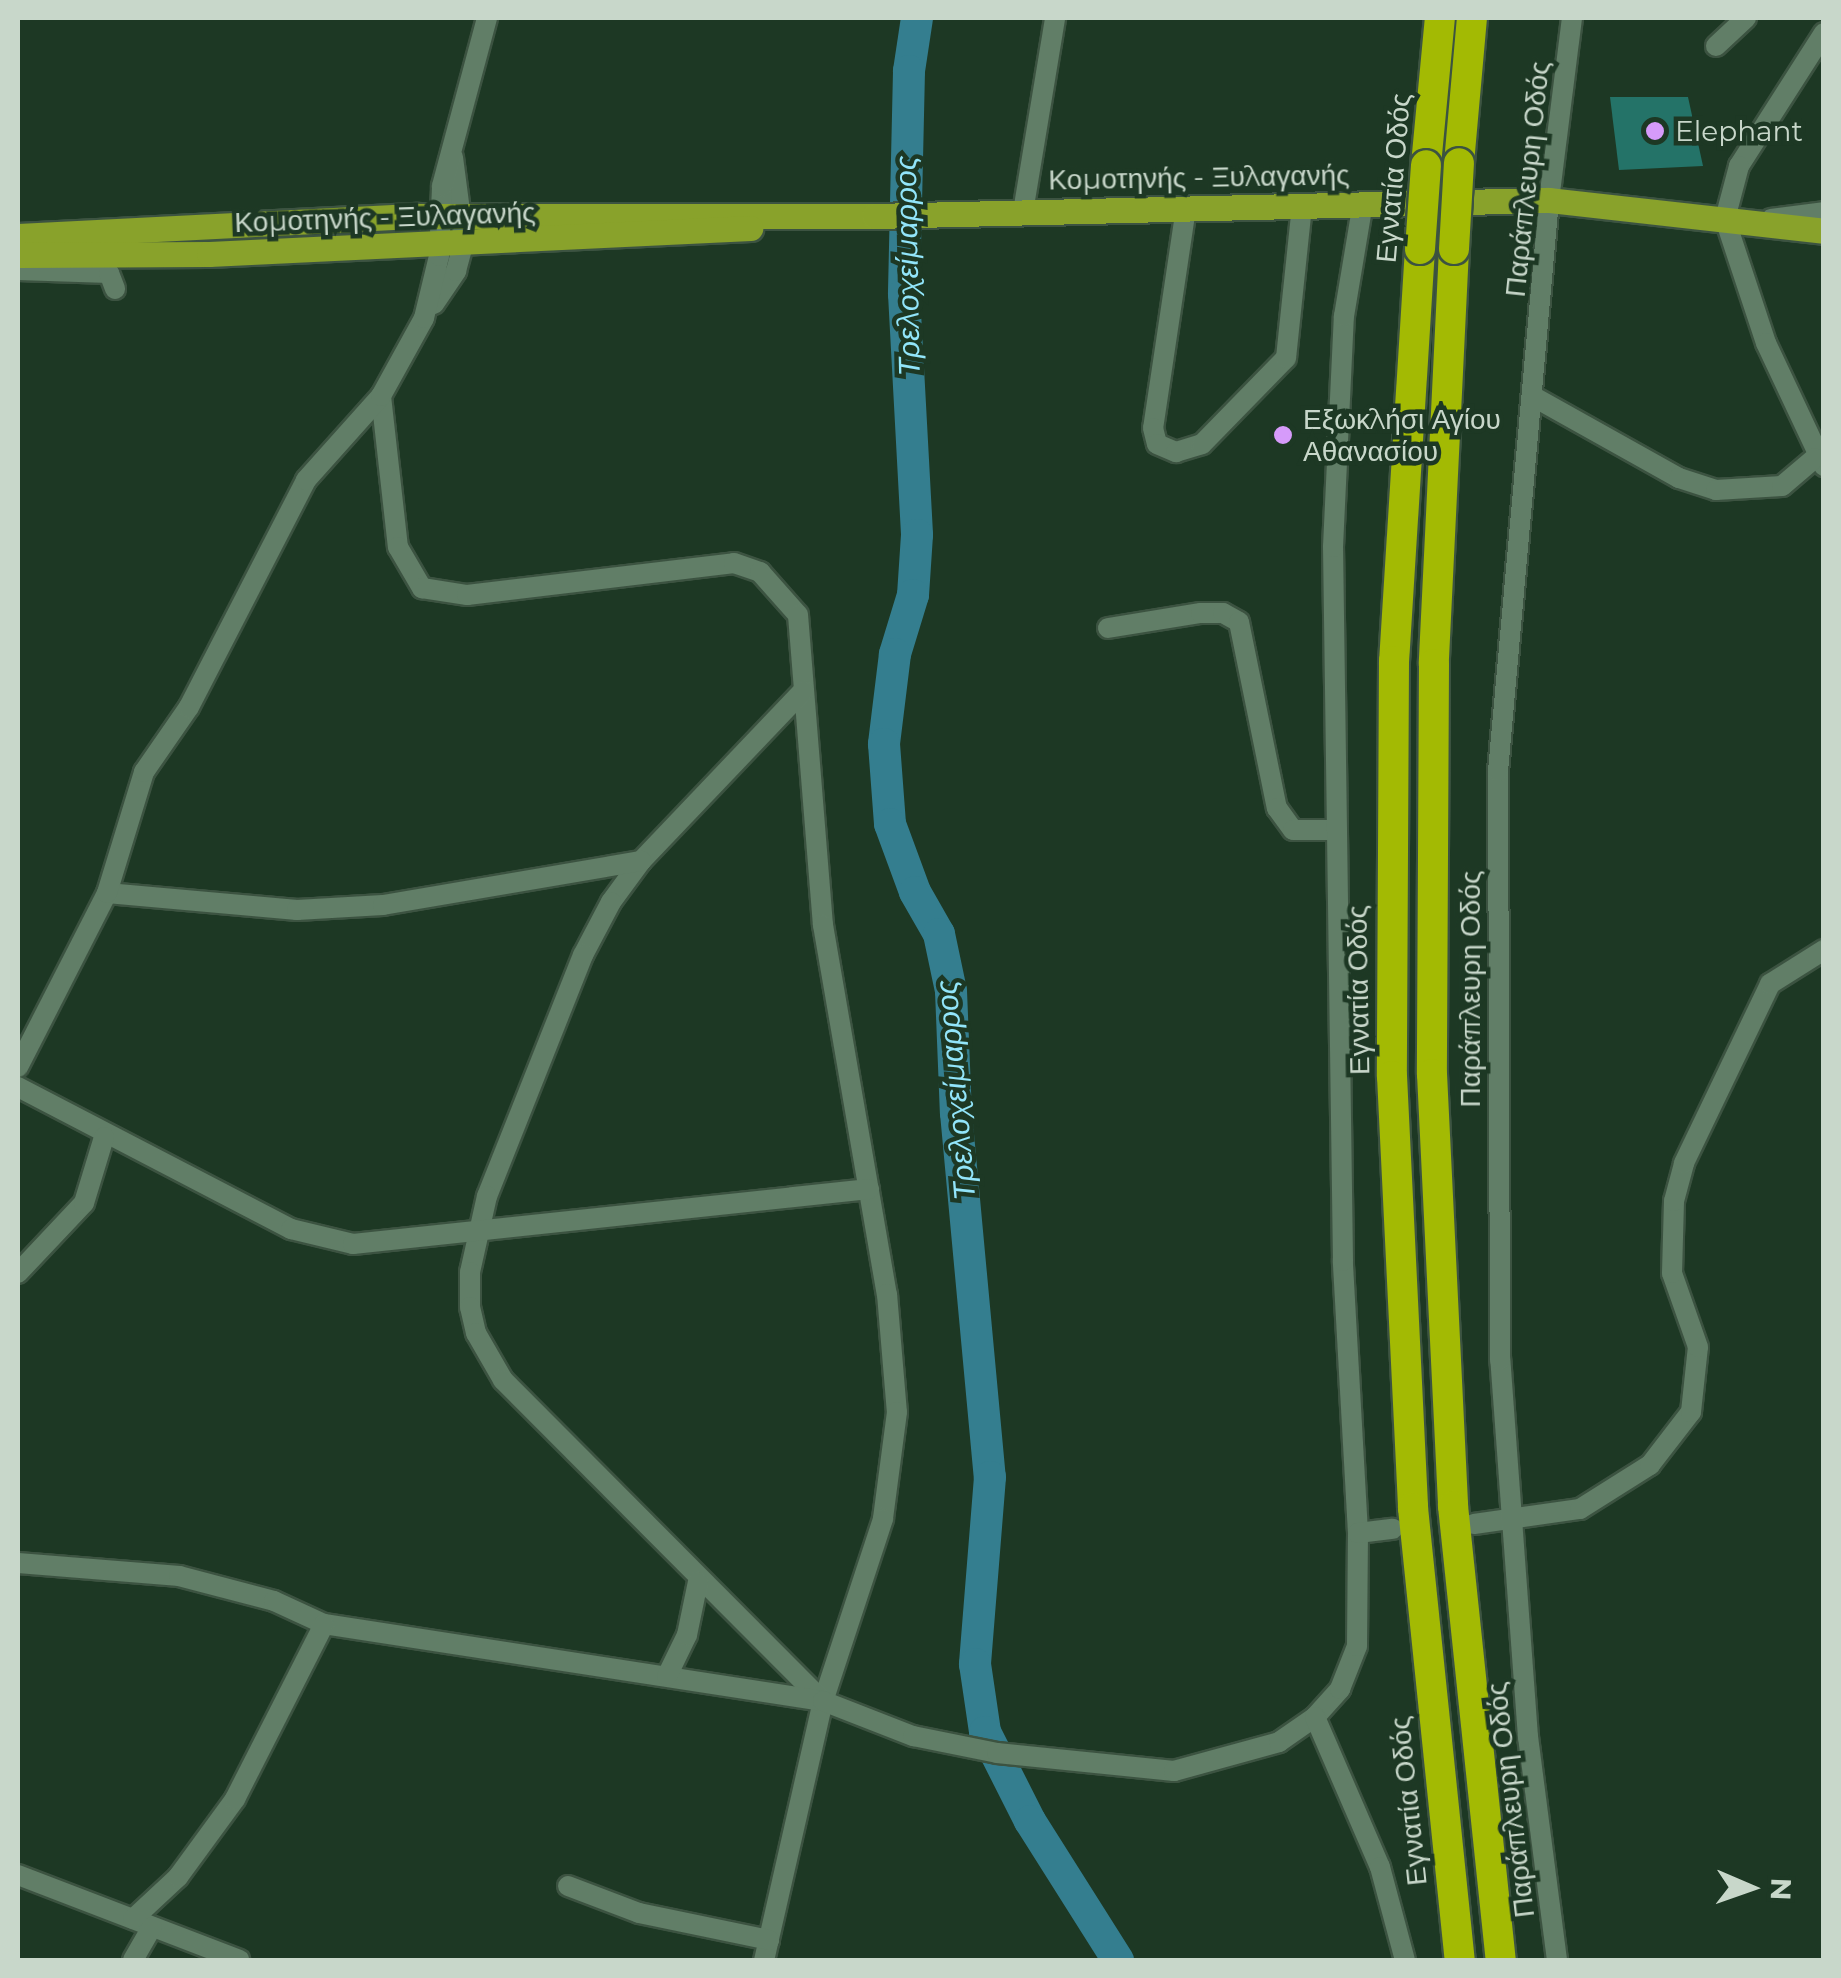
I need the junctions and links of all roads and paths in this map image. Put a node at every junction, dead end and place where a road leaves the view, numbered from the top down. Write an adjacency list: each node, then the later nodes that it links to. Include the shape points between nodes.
1 (487, 18): 16 (street, via 453,150)
2 (1055, 18): 13 (street)
3 (1440, 18): 54 (highway, Εγνατία Οδός, bridge, via 1394,661 1392,1076 1412,1508)
4 (1472, 18): 55 (highway, bridge, via 1434,664 1433,1093 1453,1506)
5 (1572, 18): 9 (street, Παράπλευρη Οδός)
6 (1746, 18): 8 (street)
7 (1824, 33): 15 (street, via 1739,166)
8 (1716, 46)
9 (1549, 200): 10 (main road, Κομοτηνής - Ξυλαγανής); 15 (main road, Κομοτηνής - Ξυλαγανής); 23 (street, Παράπλευρη Οδός)
10 (1362, 203): 11 (main road, Κομοτηνής - Ξυλαγανής); 27 (street, via 1336,414)
11 (1302, 205): 12 (main road, Κομοτηνής - Ξυλαγανής); 12 (street, via 1286,358 1202,444 1176,452 1157,444 1152,428)
12 (1186, 208): 13 (main road, Κομοτηνής - Ξυλαγανής)
13 (1023, 212): 16 (main road, Κομοτηνής - Ξυλαγανής)
14 (1824, 212): 15 (street)
15 (1736, 221): 17 (main road, Κομοτηνής - Ξυλαγανής); 24 (street, via 1766,344)
16 (452, 228): 18 (main road, Κομοτηνής - Ξυλαγανής); 19 (main road, Κομοτηνής - Ξυλαγανής, via 225,254); 22 (street, via 424,318)
17 (1824, 232)
18 (18, 236)
19 (18, 255)
20 (18, 270): 21 (street, via 108,273)
21 (115, 289)
22 (382, 396): 26 (street, via 398,547 422,588 467,595 734,564 760,572 798,615 805,650); 29 (street, via 322,457 300,490 189,707 139,784)
23 (1534, 397): 24 (street, via 1679,478 1716,490 1782,486); 37 (street, Παράπλευρη Οδός, via 1498,771 1500,1320)
24 (1819, 462)
25 (1108, 628): 27 (street, via 1201,613 1223,613 1239,622 1276,808 1293,830)
26 (802, 691): 28 (street); 34 (street, via 823,925)
27 (1337, 830): 40 (street, via 1343,1262)
28 (641, 861): 29 (street, via 383,906 297,910); 35 (street, via 583,955)
29 (107, 892): 31 (street)
30 (1824, 950): 37 (street, via 1770,984 1684,1163 1674,1201 1672,1273 1698,1347 1700,1378 1691,1412 1650,1465 1627,1483 1580,1509)
31 (18, 1067)
32 (18, 1087): 33 (street)
33 (104, 1136): 35 (street, via 318,1240 354,1244); 36 (street, via 84,1203)
34 (869, 1188): 35 (street); 45 (street, via 887,1294 897,1412 894,1472 866,1580)
35 (477, 1226): 42 (street, via 470,1307 490,1362)
36 (18, 1273)
37 (1509, 1522): 38 (street); 56 (street, Παράπλευρη Οδός)
38 (1474, 1524)
39 (1394, 1530): 40 (street)
40 (1358, 1533): 46 (street, via 1357,1646 1340,1689)
41 (18, 1562): 43 (street, via 127,1568 220,1584)
42 (698, 1582): 44 (street, via 686,1635); 45 (street)
43 (324, 1624): 44 (street); 49 (street, via 235,1800)
44 (667, 1676): 45 (street)
45 (823, 1701): 46 (street, via 914,1736 1126,1771 1218,1763 1280,1742); 50 (street)
46 (1315, 1717): 53 (street, via 1380,1866)
47 (18, 1874): 49 (street)
48 (568, 1886): 50 (street)
49 (143, 1923): 51 (street); 52 (street)
50 (766, 1950)
51 (132, 1960)
52 (239, 1960)
53 (1406, 1960)
54 (1460, 1960)
55 (1500, 1960)
56 (1557, 1960)

